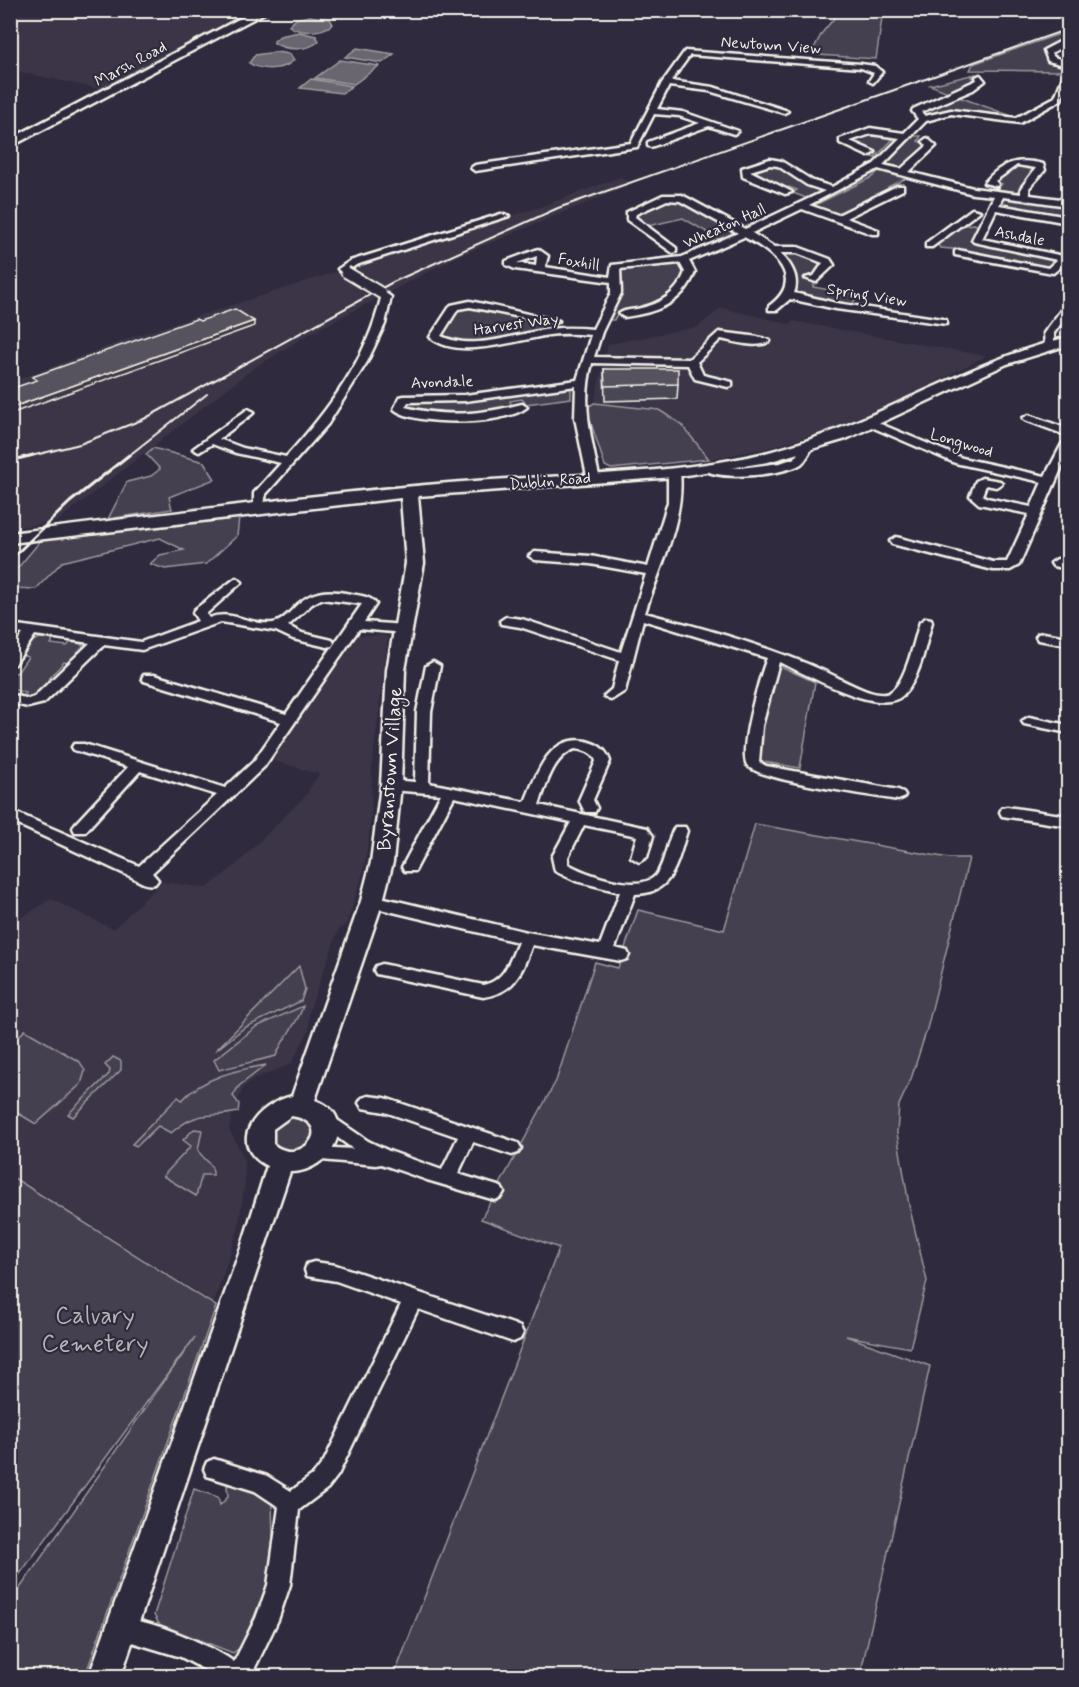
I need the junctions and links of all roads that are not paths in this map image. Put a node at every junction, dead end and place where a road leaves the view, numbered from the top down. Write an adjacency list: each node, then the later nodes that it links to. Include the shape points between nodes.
1 (265, 10): 19 (main road, Marsh Road)
2 (1068, 41): 3 (street, via 1047,52 1051,58)
3 (1068, 64)
4 (1068, 74): 8 (street)
5 (980, 77): 12 (street, via 981,81 970,88 916,111)
6 (873, 81): 7 (street, Newtown View, via 878,72 861,66 688,53)
7 (666, 82): 10 (street, Newtown View); 11 (street, via 710,89)
8 (1058, 98): 9 (street); 12 (street, via 1017,121 951,112)
9 (1068, 100)
10 (652, 111): 14 (street); 23 (street, Newtown View, via 638,142 630,147)
11 (784, 111)
12 (924, 119): 17 (street, Wheaton Hall)
13 (1068, 121): 15 (street)
14 (708, 123): 16 (street); 20 (street)
15 (1068, 126)
16 (734, 131)
17 (905, 136): 21 (street, via 870,131 843,141); 22 (street, Wheaton Hall)
18 (927, 141): 24 (street, via 932,146)
19 (10, 144)
20 (651, 144)
21 (871, 152)
22 (877, 166): 24 (street); 27 (street, Wheaton Hall)
23 (475, 168)
24 (903, 172): 29 (street)
25 (994, 184): 30 (street, via 988,183 1009,163 1040,166 1041,170 1025,188)
26 (900, 188): 36 (street)
27 (832, 190): 28 (street, via 810,183 781,164 770,162 745,170 746,175); 32 (street, Wheaton Hall)
28 (788, 192)
29 (999, 196): 30 (street); 33 (street, Ashdale)
30 (1026, 198): 31 (street)
31 (1068, 203)
32 (803, 206): 36 (street); 41 (street, Wheaton Hall)
33 (993, 207): 38 (street); 39 (street, Ashdale)
34 (975, 211): 37 (street)
35 (504, 216): 73 (street, bridge, via 343,269 381,292 386,300 380,324 362,362 324,422)
36 (838, 219): 40 (street)
37 (964, 220): 39 (street); 42 (street)
38 (1068, 220)
39 (984, 224): 46 (street, Ashdale, via 977,240 984,243)
40 (875, 232)
41 (745, 233): 43 (street, Spring View, via 682,198 666,197 632,212 630,218); 44 (street, Spring View); 47 (street, Wheaton Hall)
42 (929, 245)
43 (673, 250)
44 (773, 250): 49 (street, Spring View, via 798,250 827,261 829,265 816,279); 51 (street, Spring View, via 790,272)
45 (958, 253): 46 (street, Ashdale, via 1050,275)
46 (1067, 256)
47 (683, 260): 50 (street, Wheaton Hall, via 617,266); 54 (street, via 690,272 688,280 670,300 648,310)
48 (540, 270): 50 (street, Foxhill)
49 (810, 278)
50 (614, 280): 57 (street, via 616,293)
51 (788, 296): 52 (street); 56 (street, Spring View)
52 (773, 308)
53 (1068, 308): 60 (street, via 1049,333)
54 (624, 314)
55 (554, 321): 57 (street, Harvest Way, via 470,304 455,308 435,337 462,346 551,332)
56 (942, 322)
57 (597, 332): 61 (street)
58 (765, 340): 62 (street, via 719,335)
59 (1068, 341): 60 (main road, Dublin Road)
60 (1049, 345): 68 (main road, Dublin Road, via 975,373)
61 (588, 360): 62 (street); 63 (street)
62 (692, 362): 64 (street, via 699,377)
63 (581, 382): 65 (street, Avondale, via 474,398 404,399 399,409 425,417 460,419 497,415); 75 (street, via 581,418)
64 (728, 384)
65 (522, 407)
66 (248, 412): 70 (street)
67 (1029, 418): 69 (street)
68 (871, 423): 74 (main road, Dublin Road, via 806,448); 76 (street, Longwood, via 959,461)
69 (1068, 433)
70 (211, 440): 72 (street); 73 (street, via 240,451)
71 (1068, 444): 76 (street)
72 (199, 449)
73 (290, 461): 79 (street, via 260,493)
74 (674, 472): 75 (main road, Dublin Road); 84 (street, via 677,484)
75 (593, 476): 78 (main road, Dublin Road)
76 (1048, 480): 80 (street)
77 (996, 483): 80 (street, Longwood, via 982,481 976,496 983,501)
78 (409, 492): 79 (main road, Dublin Road); 93 (main road, Byranstown Village, via 415,563)
79 (258, 509): 81 (main road, Dublin Road)
80 (1037, 512): 82 (street, via 1015,562 1005,567)
81 (10, 538)
82 (896, 541)
83 (535, 556): 84 (street, via 590,560)
84 (653, 572): 86 (street)
85 (236, 582): 88 (street, via 199,613)
86 (638, 615): 99 (street); 100 (street)
87 (506, 621): 100 (street)
88 (205, 622): 91 (street, via 233,617); 96 (street, via 141,646)
89 (926, 622): 99 (street, via 905,685 889,698 865,695)
90 (357, 625): 91 (street, via 370,604 321,595); 93 (street); 106 (street)
91 (277, 626): 98 (street)
92 (10, 628): 94 (street)
93 (404, 629): 111 (main road, Byranstown Village, via 394,699)
94 (31, 631): 96 (street); 101 (street)
95 (1043, 637): 97 (street)
96 (100, 641): 105 (street, via 39,700 27,703)
97 (1068, 641)
98 (327, 643)
99 (775, 655): 115 (street, via 768,667 754,734 754,766 772,773)
100 (626, 658): 104 (street, via 618,691)
101 (10, 660)
102 (433, 666): 112 (street, via 424,712)
103 (149, 678): 106 (street)
104 (611, 696)
105 (10, 698)
106 (290, 720): 114 (street, via 259,764)
107 (1029, 721): 108 (street)
108 (1068, 729)
109 (79, 747): 110 (street)
110 (137, 766): 114 (street); 122 (street)
111 (391, 785): 112 (street); 127 (main road, Byranstown Village, via 382,862)
112 (422, 786): 113 (street)
113 (450, 791): 117 (street); 125 (street)
114 (226, 793): 119 (street, via 145,876)
115 (898, 795)
116 (590, 808): 117 (street, via 586,800 603,761 596,749 578,743 564,746 555,755)
117 (530, 809): 120 (street)
118 (1007, 812): 121 (street)
119 (10, 815)
120 (579, 820): 124 (street, via 642,832 646,843); 126 (street, via 560,857 560,867)
121 (1068, 821)
122 (80, 828)
123 (680, 831): 126 (street, via 661,880 653,887)
124 (639, 857)
125 (410, 867)
126 (630, 890): 128 (street, via 613,954)
127 (372, 901): 128 (street); 131 (main road, Byranstown Village)
128 (527, 938): 129 (street, via 511,976 495,990 483,991)
129 (382, 970)
130 (368, 1103): 133 (street, via 385,1105)
131 (301, 1106): 132 (main road); 137 (main road, via 273,1113 261,1127 258,1136 264,1152)
132 (324, 1118): 135 (main road, via 328,1136); 136 (street, via 349,1140)
133 (468, 1134): 134 (street); 138 (street)
134 (512, 1148)
135 (316, 1154): 136 (street); 137 (main road, via 299,1162)
136 (385, 1158): 138 (street)
137 (281, 1162): 145 (main road)
138 (447, 1178): 139 (street)
139 (495, 1192)
140 (314, 1270): 141 (street, via 336,1273)
141 (413, 1300): 142 (street); 144 (street, via 331,1468 321,1481)
142 (513, 1333)
143 (214, 1469): 144 (street, via 260,1483)
144 (291, 1503): 148 (street, via 283,1531 282,1574)
145 (123, 1629): 146 (main road); 147 (street, via 177,1646 222,1666)
146 (105, 1677)
147 (234, 1677)
148 (239, 1677)

